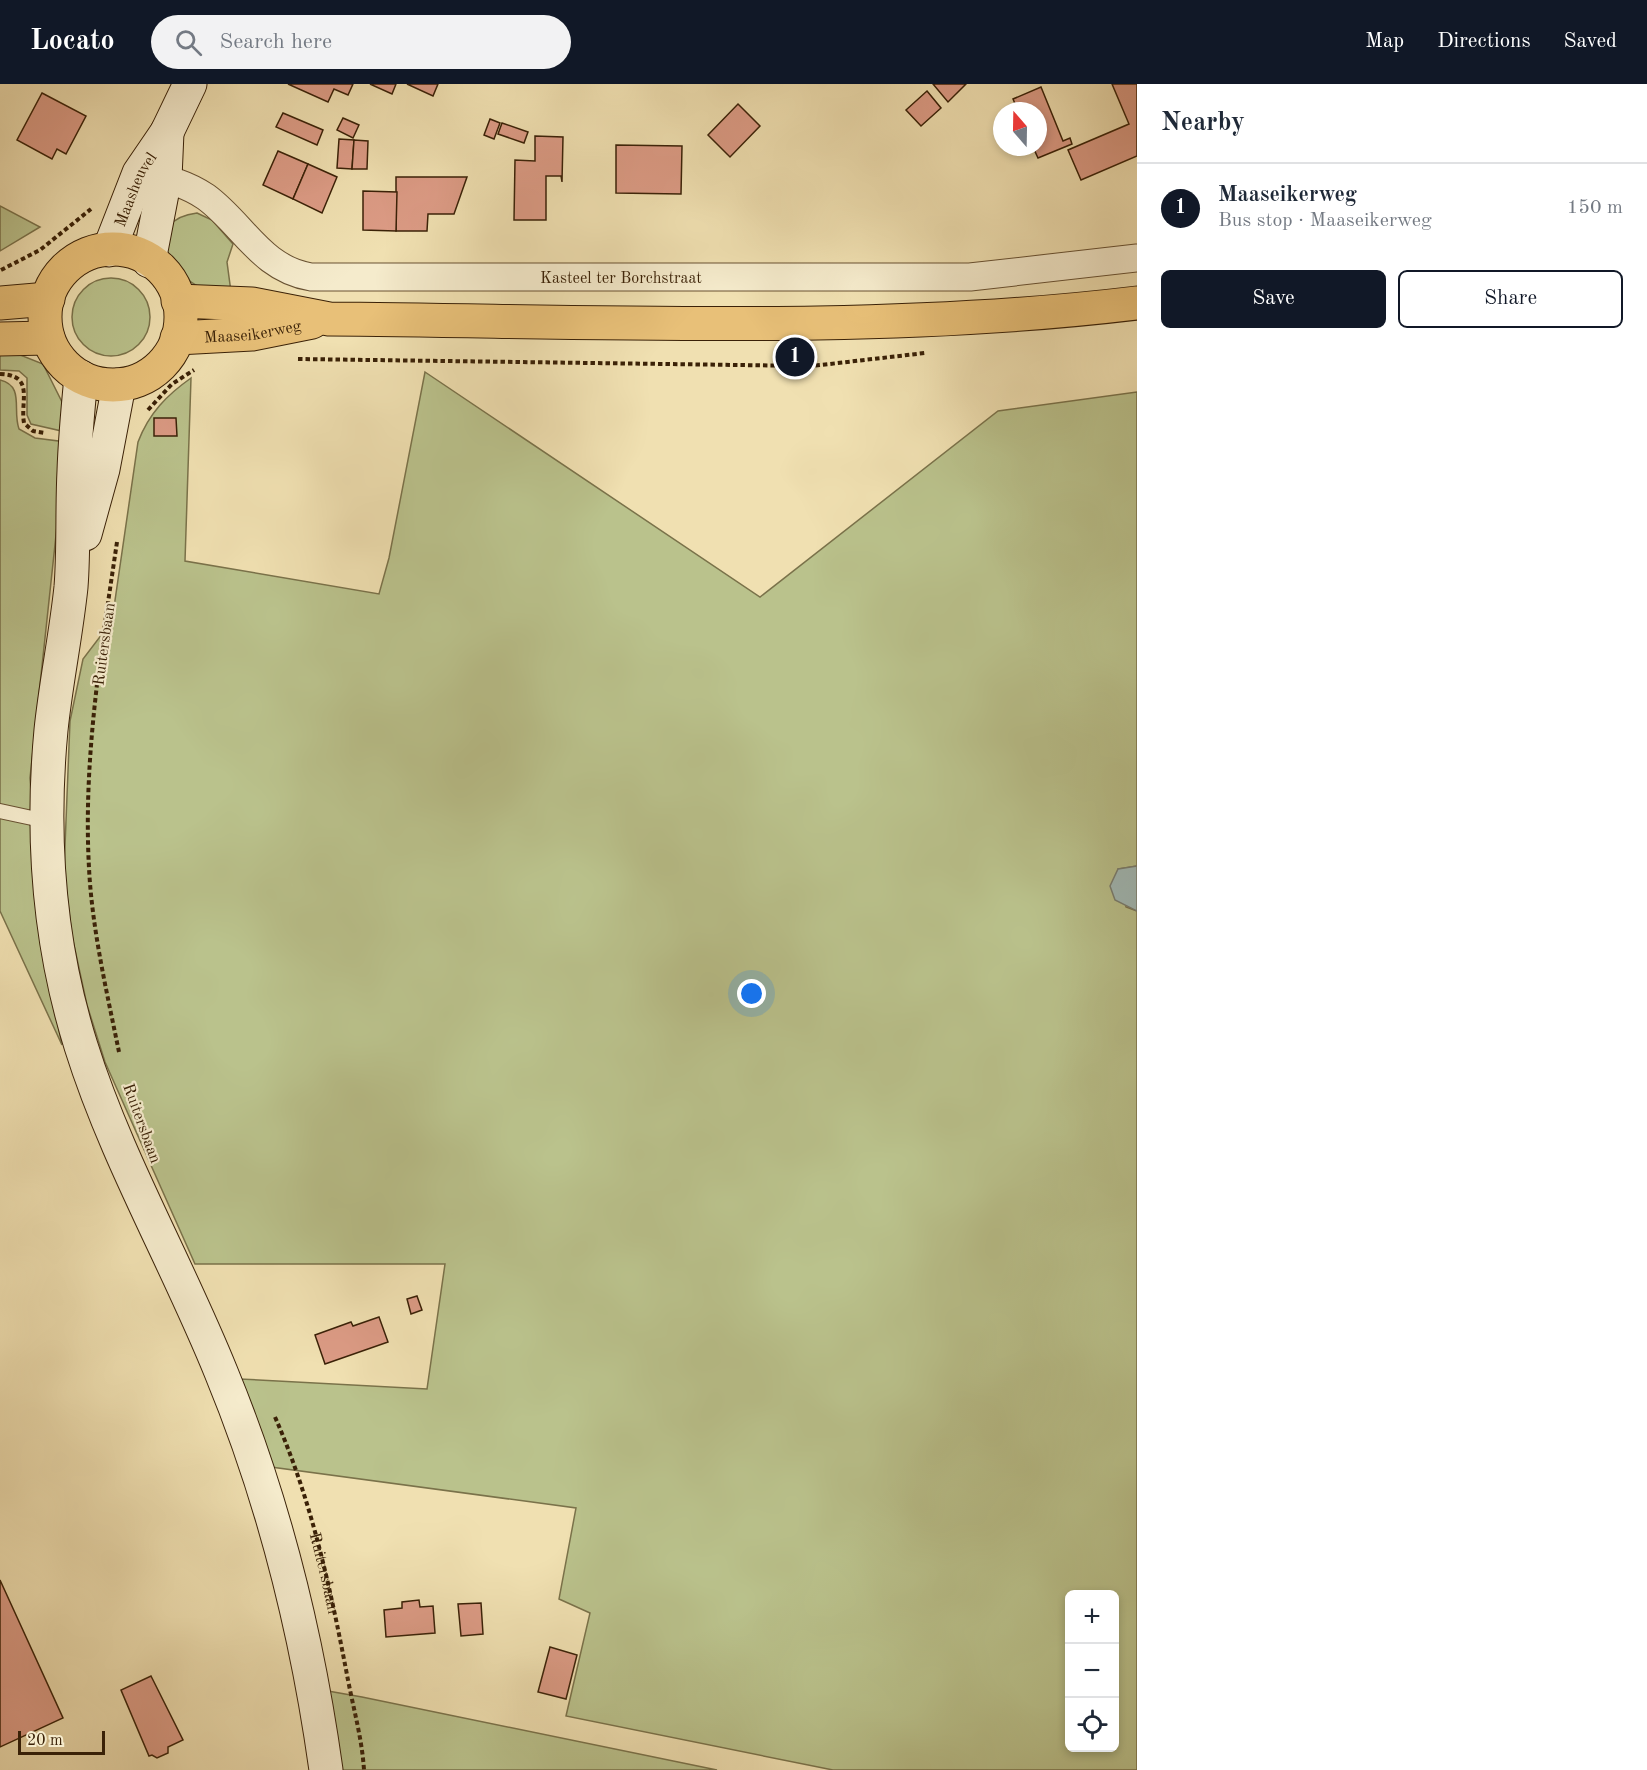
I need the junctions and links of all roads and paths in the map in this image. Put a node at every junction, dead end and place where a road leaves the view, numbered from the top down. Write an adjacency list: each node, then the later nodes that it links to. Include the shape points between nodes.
1 (190, 84): 2 (street, Maasheuvel)
2 (152, 176): 4 (street, Maasheuvel); 5 (street, Kasteel ter Borchstraat, via 189,186 208,199 279,267 311,277 970,277); 6 (street, Maasheuvel)
3 (95, 205): 7 (path, via 35,253)
4 (109, 250): 6 (main road, via 131,252); 8 (main road, via 88,254 70,265)
5 (1137, 258)
6 (149, 261): 9 (main road, via 166,275)
7 (0, 270)
8 (48, 299): 10 (main road); 13 (main road)
9 (178, 301): 12 (main road, Maaseikerweg, via 252,304); 14 (main road)
10 (0, 303)
11 (1137, 303): 12 (main road, Maaseikerweg, via 875,322)
12 (329, 319): 14 (main road, Maaseikerweg, via 252,334)
13 (48, 338): 15 (main road); 18 (main road, via 61,361)
14 (177, 338): 19 (main road, via 159,367 138,380)
15 (0, 339)
16 (197, 369): 20 (path, Maaseikerweg, via 171,384)
17 (0, 374): 21 (path, via 21,382 26,426)
18 (81, 377): 19 (main road); 23 (street, Ruitersbaan)
19 (118, 385): 23 (street, Ruitersbaan, via 103,469)
20 (145, 414)
21 (56, 435)
22 (118, 535): 26 (path, Ruitersbaan, via 91,747 88,869)
23 (71, 585): 25 (street, Ruitersbaan, via 52,725)
24 (0, 811): 25 (lane)
25 (46, 821): 28 (street, Ruitersbaan, via 48,877 80,1044 109,1122 223,1375 258,1474 287,1570)
26 (119, 1055)
27 (271, 1410): 29 (path, Ruitersbaan, via 304,1494 337,1614)
28 (326, 1770)
29 (364, 1770)

